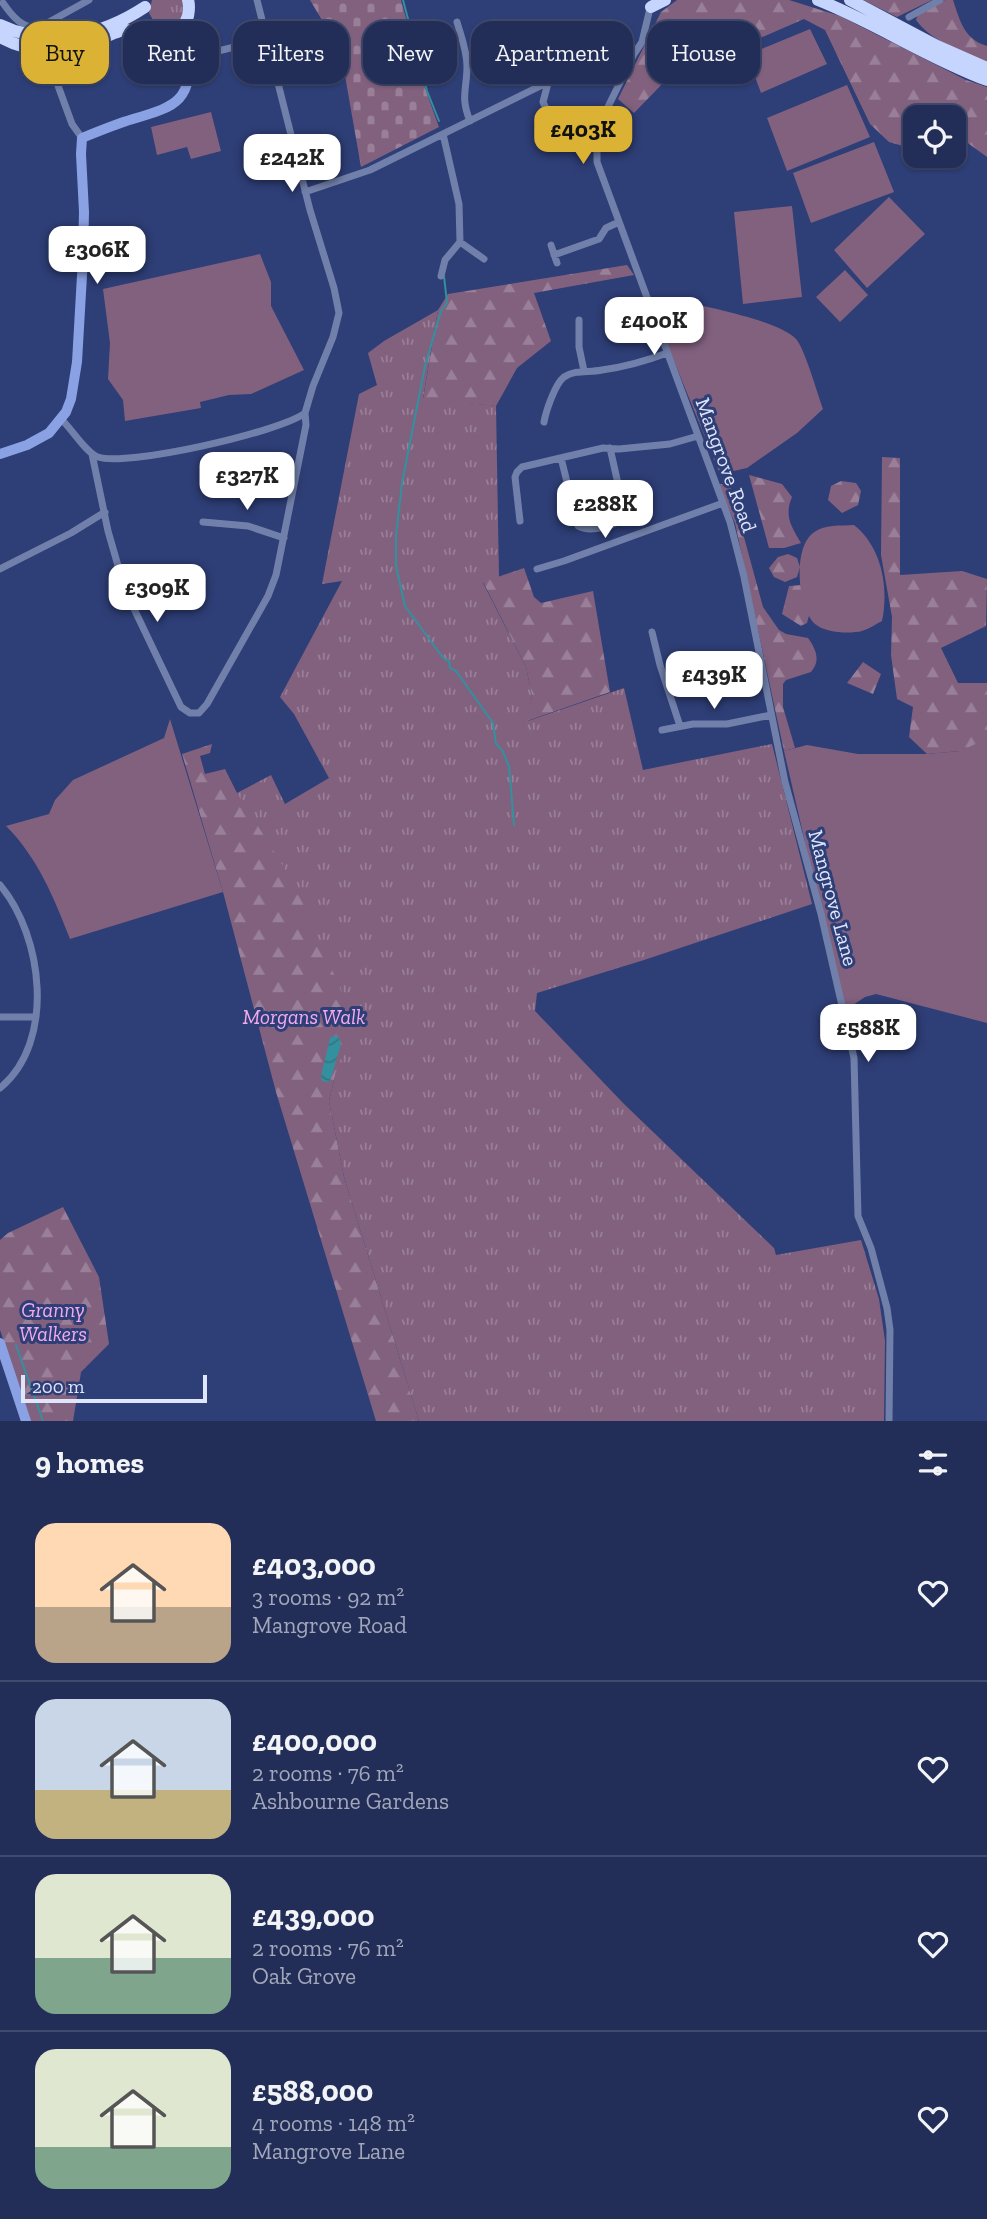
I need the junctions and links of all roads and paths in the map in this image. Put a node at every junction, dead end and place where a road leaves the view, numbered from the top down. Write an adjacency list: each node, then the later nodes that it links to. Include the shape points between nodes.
1 (89, 0): 7 (street, via 34,28 24,27)
2 (257, 0): 13 (street)
3 (665, 0): 9 (highway)
4 (818, 0): 22 (highway)
5 (850, 0): 15 (highway)
6 (940, 0): 11 (street)
7 (4, 2)
8 (190, 2): 12 (highway)
9 (651, 3): 20 (street, Mangrove Road, via 642,42)
10 (146, 4): 16 (highway, via 97,30 71,37 32,36)
11 (909, 17): 15 (street); 18 (street)
12 (186, 21)
13 (262, 21)
14 (457, 22): 28 (street, via 467,63 464,101)
15 (894, 23): 18 (highway)
16 (0, 25)
17 (123, 31): 19 (highway, via 78,47 49,51)
18 (909, 32): 21 (highway)
19 (0, 37)
20 (634, 54): 33 (street, Mangrove Road, via 606,108 597,140 597,162)
21 (987, 68)
22 (987, 80)
23 (58, 84): 31 (street)
24 (188, 84): 31 (main road, via 169,107)
25 (278, 84): 32 (street)
26 (546, 84): 28 (street)
27 (548, 84): 29 (street, via 543,102)
28 (470, 121): 30 (street)
29 (556, 130)
30 (443, 134): 32 (street, via 370,170); 34 (street, via 458,204)
31 (82, 138): 42 (main road, via 84,246 77,362 71,399)
32 (305, 192): 41 (street, via 339,313)
33 (619, 222): 35 (street, via 606,228 599,239 556,259); 39 (street, Mangrove Road)
34 (460, 242): 36 (street); 37 (street, via 445,260)
35 (551, 245)
36 (484, 259)
37 (441, 276)
38 (579, 320): 40 (street)
39 (667, 353): 40 (street); 44 (street, Mangrove Road)
40 (584, 371): 43 (street, via 571,373 560,382)
41 (305, 413): 47 (street, via 276,428 203,446 130,457); 53 (street)
42 (61, 419): 46 (main road, via 42,438); 47 (street)
43 (544, 422)
44 (698, 436): 45 (street, via 670,444); 49 (street, Mangrove Road)
45 (610, 448): 48 (street); 48 (street, via 625,515 621,521 589,530 578,526)
46 (0, 454)
47 (92, 454): 50 (street)
48 (561, 458): 51 (street, via 517,472)
49 (723, 503): 55 (street); 57 (street, Mangrove Road, via 744,578)
50 (104, 512): 53 (street, via 120,575 138,618 181,707 193,714 202,711 272,586); 54 (street)
51 (520, 521)
52 (203, 522): 53 (street, via 248,526)
53 (285, 538)
54 (0, 569)
55 (537, 569)
56 (652, 632): 58 (street)
57 (771, 715): 58 (street, via 727,724); 66 (street, Mangrove Lane, via 853,1058 857,1206 887,1308)
58 (680, 726): 59 (street)
59 (662, 730)
60 (0, 885): 62 (street, via 13,902 28,941 37,984)
61 (0, 1017): 62 (street)
62 (36, 1017): 63 (street, via 23,1061)
63 (0, 1088)
64 (0, 1343): 65 (main road)
65 (26, 1421)
66 (889, 1421)

